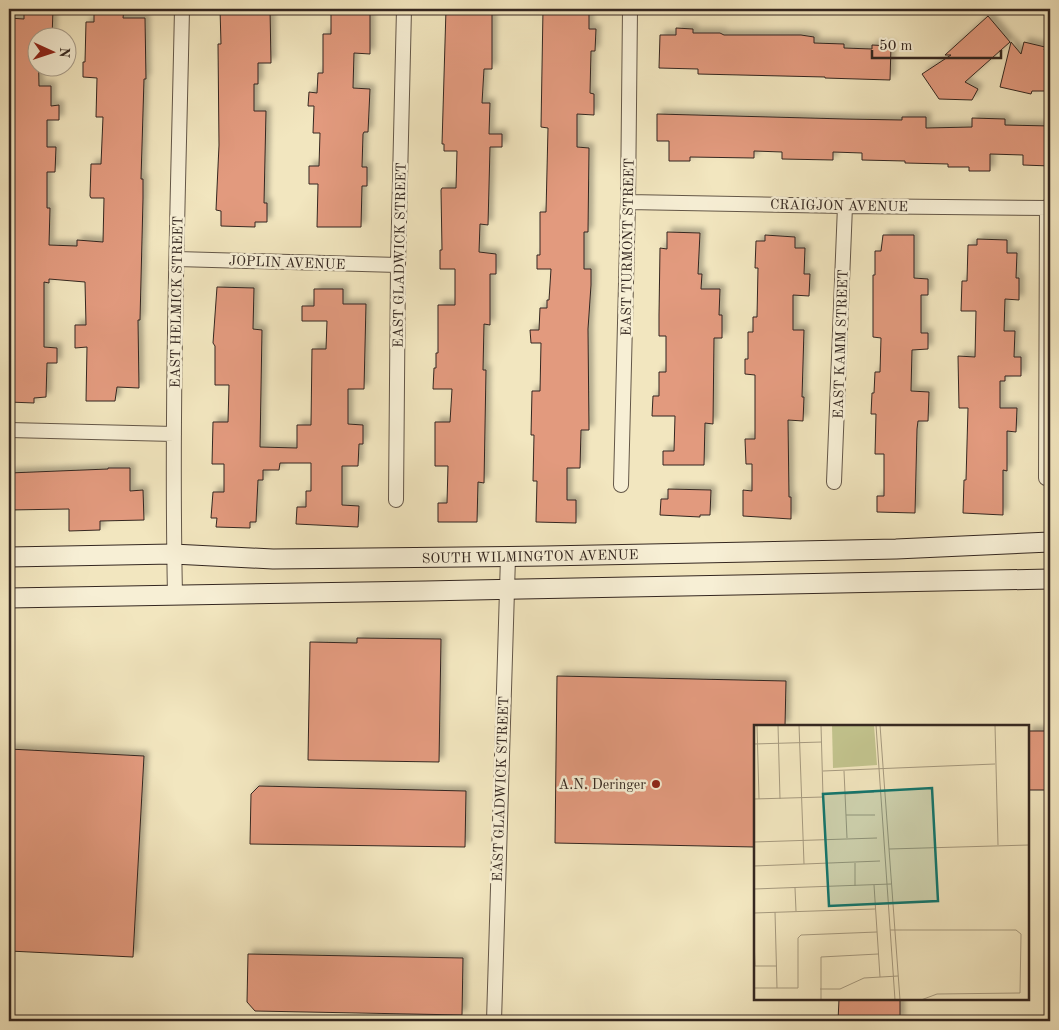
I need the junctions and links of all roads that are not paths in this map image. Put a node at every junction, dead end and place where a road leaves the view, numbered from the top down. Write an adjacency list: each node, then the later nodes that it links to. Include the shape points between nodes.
1 (182, 9): 7 (street, EAST HELMICK STREET)
2 (404, 9): 8 (street, EAST GLADWICK STREET)
3 (630, 9): 4 (street, EAST TURMONT STREET)
4 (628, 202): 5 (street, CRAIGJON AVENUE); 13 (street, EAST TURMONT STREET)
5 (845, 206): 6 (street, CRAIGJON AVENUE); 12 (street, EAST KAMM STREET)
6 (1048, 208): 11 (street)
7 (177, 259): 8 (street, JOPLIN AVENUE); 10 (street, EAST HELMICK STREET)
8 (398, 265): 14 (street, EAST GLADWICK STREET)
9 (9, 430): 10 (street)
10 (174, 434): 16 (street, EAST HELMICK STREET)
11 (1046, 478)
12 (834, 482)
13 (621, 485)
14 (396, 500)
15 (1050, 542): 18 (main road, SOUTH WILMINGTON AVENUE, via 896,549)
16 (173, 554): 17 (main road, SOUTH WILMINGTON AVENUE); 18 (main road, SOUTH WILMINGTON AVENUE, via 273,559); 21 (street, EAST HELMICK STREET)
17 (9, 557)
18 (508, 557): 20 (street, EAST GLADWICK STREET)
19 (1050, 579): 20 (main road)
20 (506, 590): 21 (main road); 23 (street, EAST GLADWICK STREET)
21 (175, 595): 22 (main road)
22 (9, 598)
23 (494, 1021)

